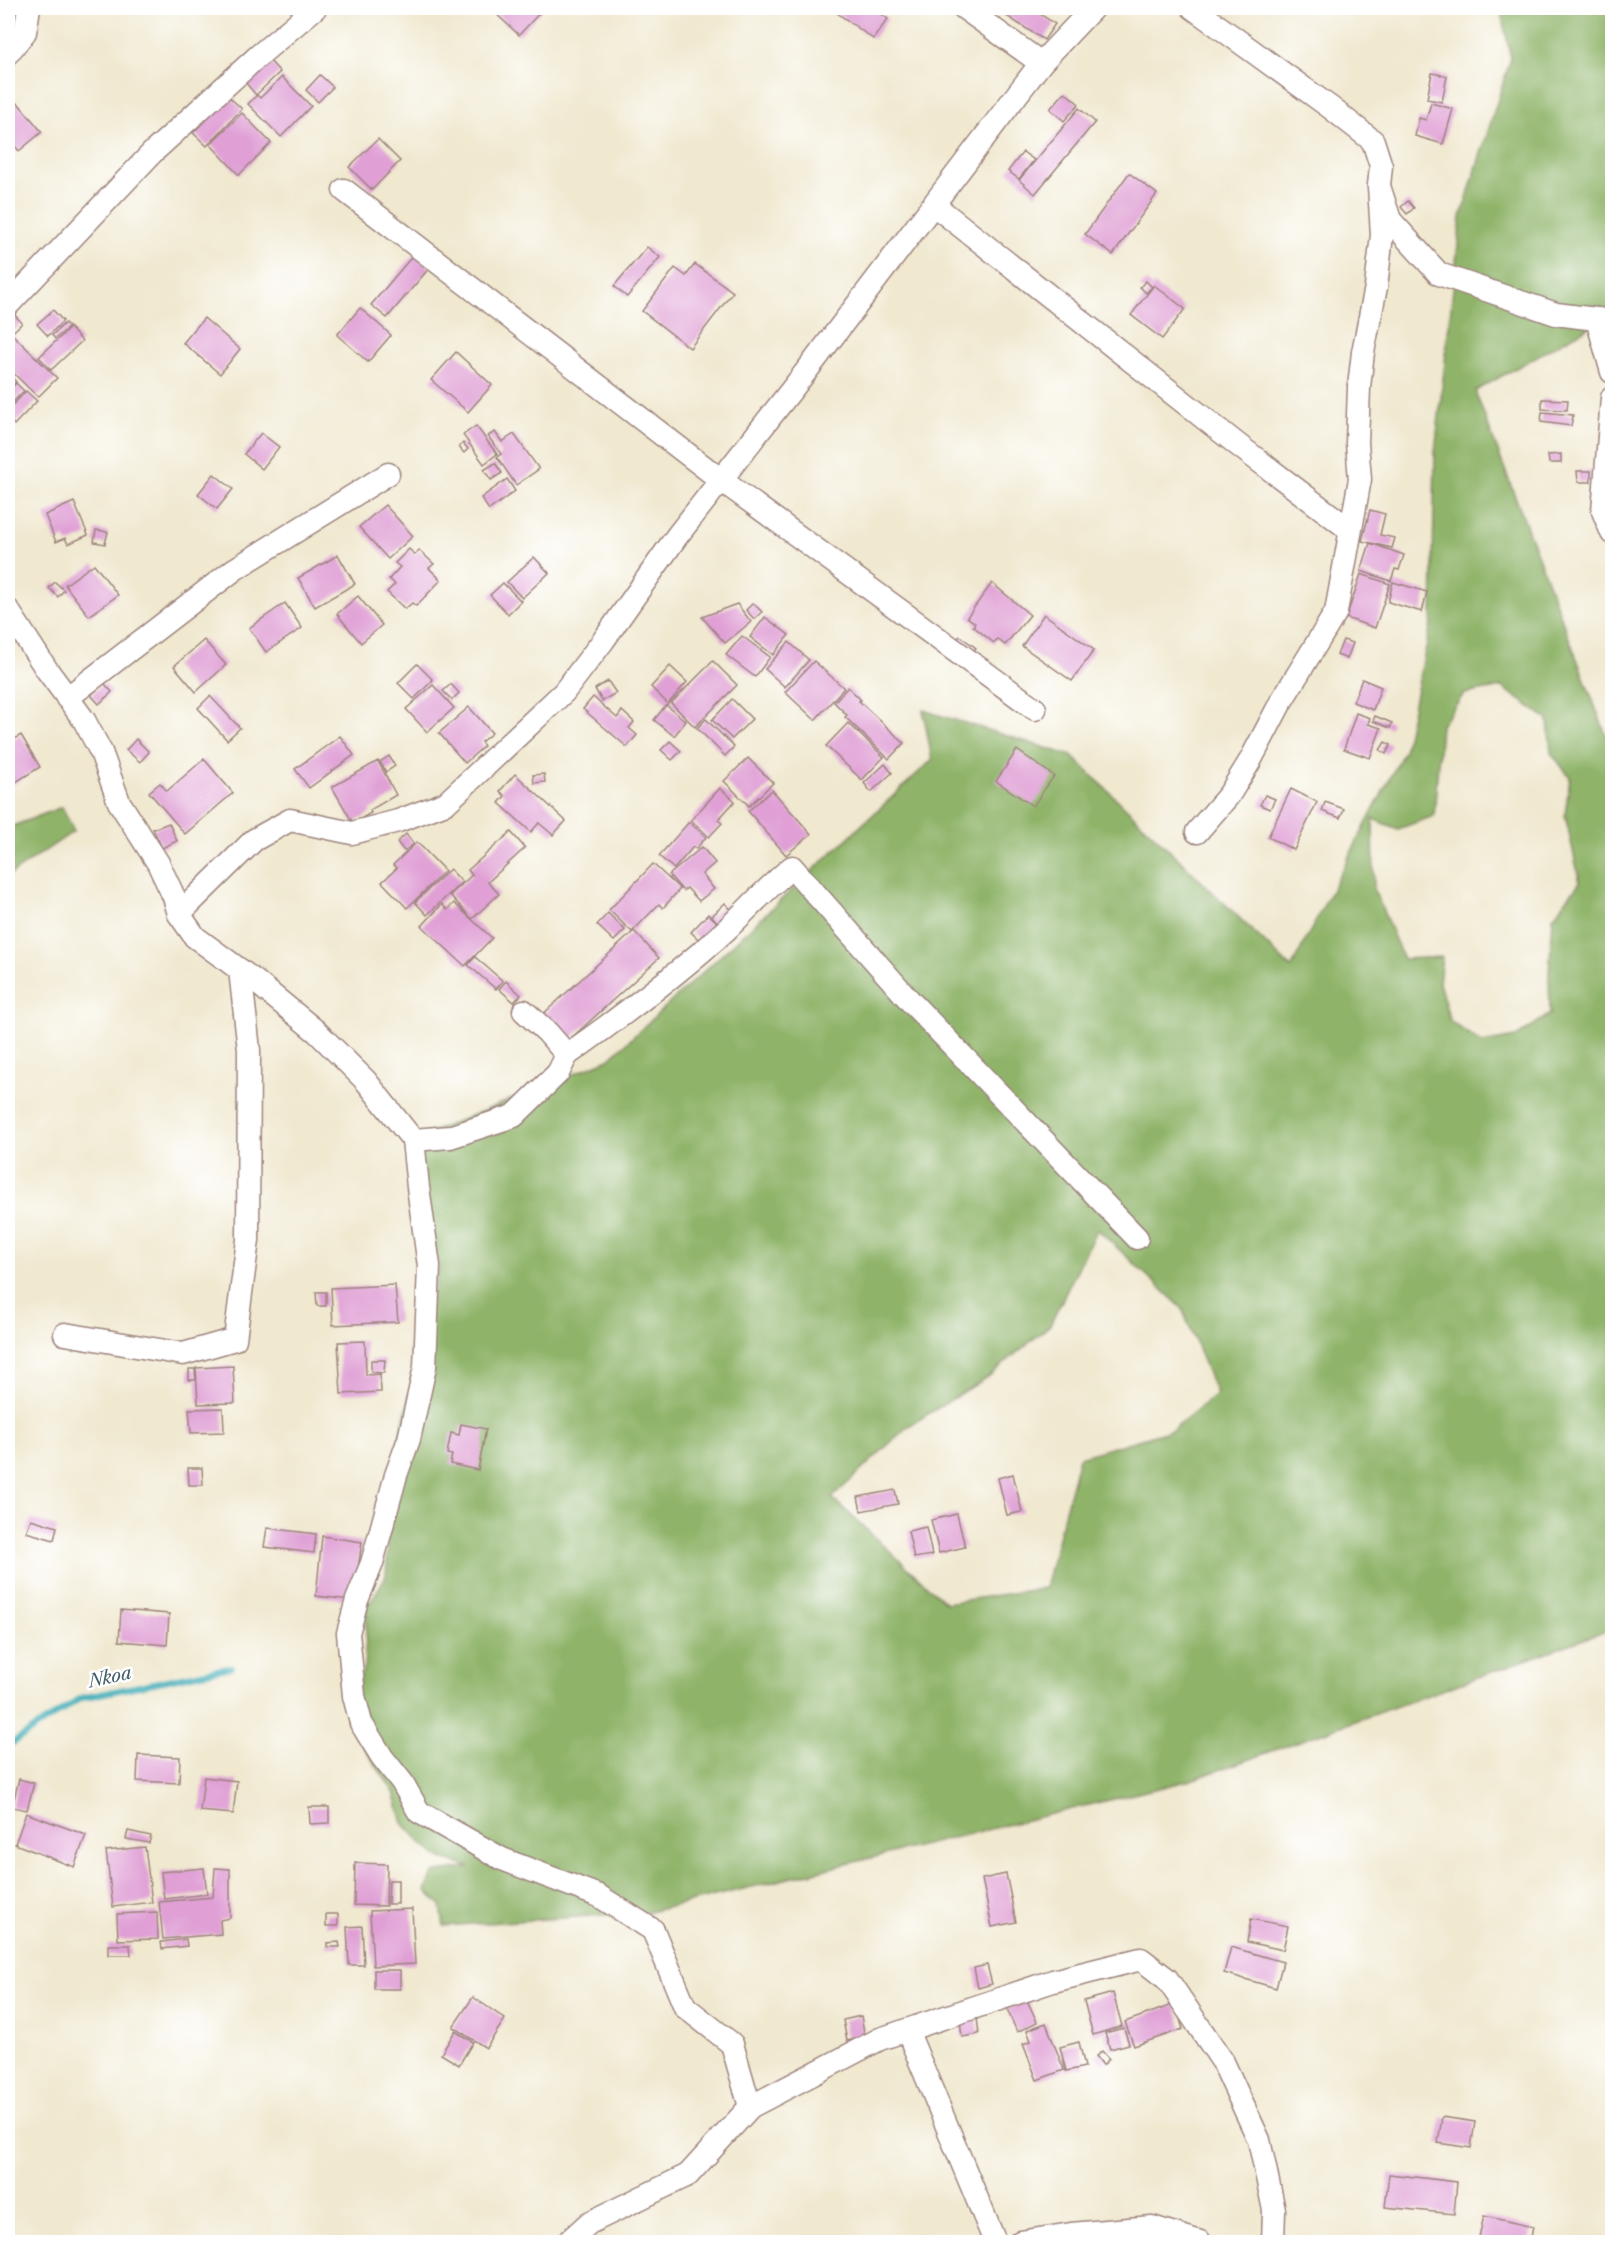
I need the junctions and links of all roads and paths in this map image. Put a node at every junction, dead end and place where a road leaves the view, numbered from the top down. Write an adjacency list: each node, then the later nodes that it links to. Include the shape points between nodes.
1 (29, 8): 6 (street, via 25,32)
2 (315, 8): 11 (street, via 152,153)
3 (964, 8): 7 (street)
4 (1093, 8): 7 (street)
5 (1193, 8): 8 (street, via 1373,141 1381,166)
6 (8, 52)
7 (1041, 63): 10 (street)
8 (1379, 186): 12 (street, via 1390,220 1440,274 1556,314); 17 (street, via 1382,235 1363,352 1357,443 1360,479)
9 (344, 190): 16 (street)
10 (934, 205): 16 (street); 17 (street)
11 (8, 304)
12 (1605, 320): 13 (street)
13 (1612, 372)
14 (1612, 398): 18 (street, via 1603,511)
15 (387, 474): 20 (street, via 235,569)
16 (721, 480): 21 (street); 23 (street, via 564,693 446,803 352,833 290,820 254,840)
17 (1350, 530): 22 (street, via 1336,612 1250,761)
18 (1612, 533)
19 (8, 610): 20 (street)
20 (67, 698): 23 (street, via 84,720 119,802 158,863)
21 (1035, 709)
22 (1197, 832)
23 (179, 914): 24 (street, via 195,937)
24 (240, 970): 27 (street, via 317,1032 366,1080); 29 (street, via 249,1050 248,1240 235,1339 183,1354)
25 (525, 1011): 26 (street)
26 (567, 1055): 27 (street, via 558,1073 514,1116 450,1137); 28 (street, via 694,957 792,867 911,1002)
27 (413, 1140): 31 (street, via 429,1266 425,1366 409,1438 348,1633 360,1723 419,1812 502,1859 598,1896 653,1930 685,2007 732,2044)
28 (1137, 1239)
29 (65, 1334)
30 (907, 2030): 31 (street, via 880,2039); 33 (street); 36 (street, via 1053,1981 1141,1959 1167,1979 1223,2062 1259,2140 1274,2210)
31 (750, 2107): 32 (street, via 688,2175 589,2223)
32 (568, 2242)
33 (994, 2242)
34 (1020, 2242): 35 (street, via 1152,2227)
35 (1200, 2242)
36 (1273, 2242)

